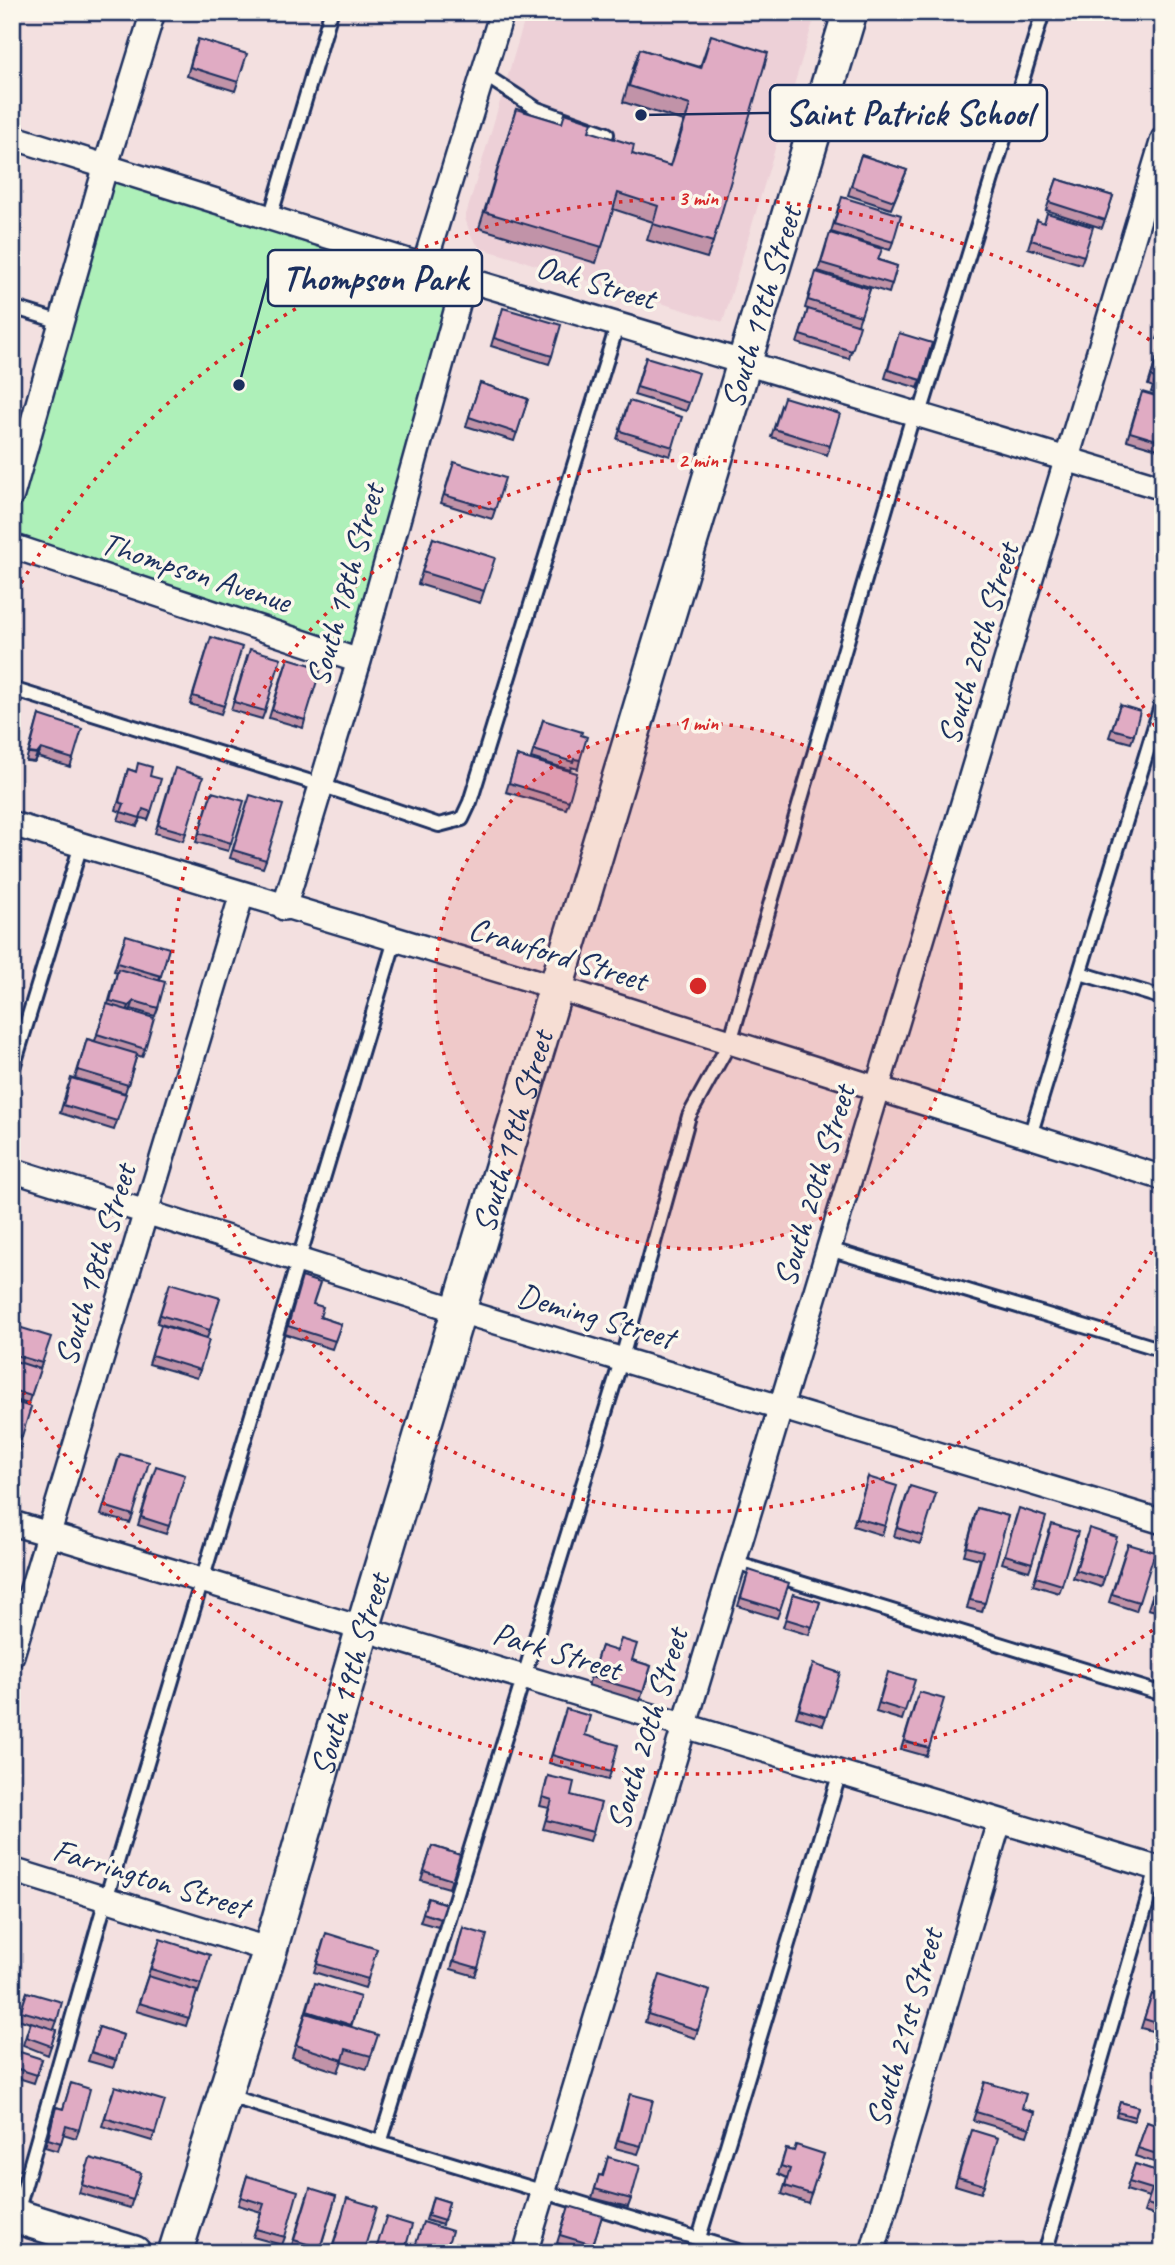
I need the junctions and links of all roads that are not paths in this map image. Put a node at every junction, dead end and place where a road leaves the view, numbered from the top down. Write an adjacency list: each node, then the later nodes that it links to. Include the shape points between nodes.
1 (153, 12): 10 (street)
2 (331, 12): 11 (lane)
3 (502, 12): 6 (street)
4 (850, 12): 17 (street, South 19th Street)
5 (1043, 12): 18 (lane)
6 (483, 74): 7 (lane, via 537,109); 12 (street)
7 (607, 134)
8 (12, 137): 10 (street, Oak Street)
9 (1163, 139): 19 (street, South 20th Street)
10 (106, 165): 11 (street, Oak Street); 15 (street)
11 (270, 218): 12 (street, Oak Street)
12 (424, 266): 13 (street, Oak Street)
13 (466, 279): 16 (street, Oak Street); 23 (street, South 18th Street)
14 (12, 307): 15 (lane)
15 (61, 322): 20 (street)
16 (618, 323): 17 (street, Oak Street); 26 (lane, via 462,819 439,825)
17 (745, 361): 18 (street, Oak Street); 33 (street, South 19th Street)
18 (917, 413): 19 (street, Oak Street); 35 (lane)
19 (1068, 458): 21 (street, Oak Street); 37 (street, South 20th Street)
20 (14, 486)
21 (1163, 488)
22 (12, 546): 23 (street, Thompson Avenue)
23 (359, 661): 26 (street, South 18th Street)
24 (12, 689): 26 (lane)
25 (1163, 699): 32 (lane)
26 (321, 785): 30 (street, South 18th Street)
27 (12, 824): 28 (street, Crawford Street)
28 (81, 845): 29 (street, Crawford Street); 36 (lane)
29 (242, 894): 30 (street, Crawford Street); 41 (street, South 18th Street)
30 (284, 908): 31 (street, Crawford Street)
31 (395, 940): 33 (street, Crawford Street); 43 (lane)
32 (1080, 972): 34 (lane); 38 (lane)
33 (555, 987): 35 (street, Crawford Street); 44 (street, South 19th Street)
34 (1163, 998)
35 (730, 1042): 37 (street, Crawford Street); 46 (lane, via 690,1116)
36 (12, 1071)
37 (879, 1088): 38 (street, Crawford Street); 42 (street, South 20th Street)
38 (1030, 1136): 40 (street, Crawford Street)
39 (12, 1170): 41 (street, Deming Street)
40 (1163, 1178)
41 (145, 1213): 43 (street, Deming Street); 50 (street, South 18th Street)
42 (829, 1249): 45 (lane); 47 (street, South 20th Street)
43 (299, 1261): 44 (street, Deming Street); 52 (lane)
44 (460, 1311): 46 (street, Deming Street); 53 (street, South 19th Street)
45 (1163, 1350)
46 (622, 1358): 47 (street, Deming Street); 55 (lane)
47 (780, 1405): 48 (street, Deming Street); 51 (street, South 20th Street)
48 (1163, 1522)
49 (12, 1523): 50 (street, Park Street)
50 (48, 1534): 52 (street, Park Street); 54 (street, South 18th Street)
51 (732, 1562): 56 (lane); 57 (street, South 20th Street)
52 (203, 1580): 53 (street, Park Street); 62 (lane)
53 (363, 1628): 55 (street, Park Street); 63 (street, South 19th Street)
54 (12, 1655)
55 (524, 1676): 57 (street, Park Street); 65 (lane)
56 (1163, 1694)
57 (682, 1724): 58 (street, Park Street); 66 (street, South 20th Street)
58 (840, 1772): 59 (street, Park Street); 68 (lane)
59 (999, 1822): 60 (street, Park Street); 73 (street, South 21st Street)
60 (1160, 1869): 74 (lane)
61 (12, 1870): 62 (street, Farrington Street)
62 (106, 1899): 63 (street, Farrington Street); 67 (lane)
63 (271, 1950): 64 (street, South 19th Street)
64 (225, 2095): 65 (lane); 70 (street, South 19th Street)
65 (381, 2140): 66 (lane)
66 (544, 2190): 68 (lane); 71 (street, South 20th Street)
67 (14, 2216): 69 (street)
68 (699, 2238): 72 (lane)
69 (134, 2253)
70 (175, 2253)
71 (525, 2253)
72 (745, 2253)
73 (872, 2253)
74 (1045, 2253)

